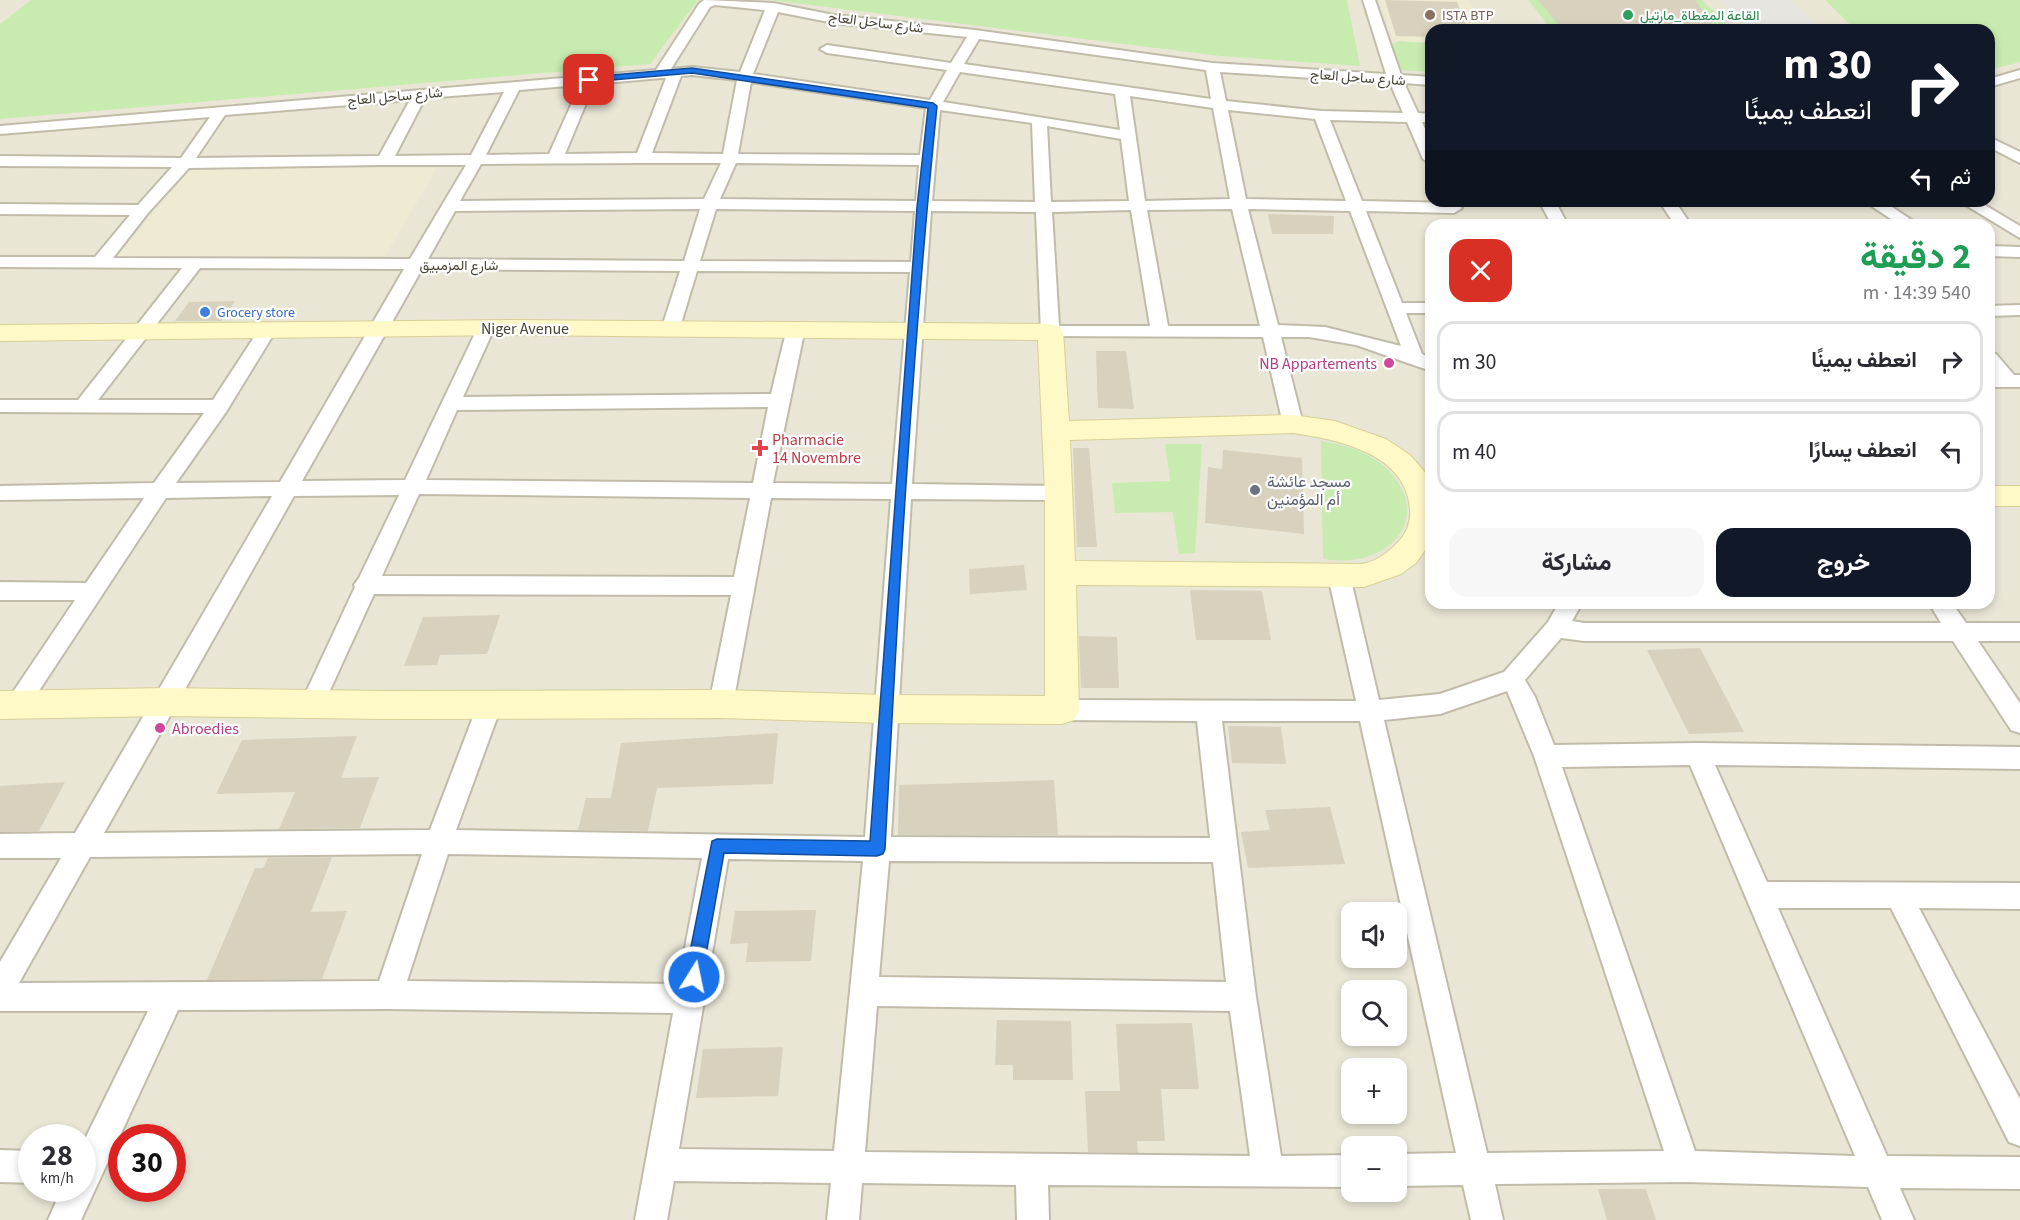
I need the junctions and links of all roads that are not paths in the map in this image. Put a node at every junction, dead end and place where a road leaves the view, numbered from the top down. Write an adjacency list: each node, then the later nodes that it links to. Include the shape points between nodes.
1 (1369, 0): 10 (street)
2 (773, 7): 4 (street, شارع ساحل العاج); 7 (street, شارع ساحل العاج, via 714,1 705,4); 9 (street)
3 (975, 34): 4 (street, شارع ساحل العاج); 5 (street); 6 (street, شارع ساحل العاج)
4 (829, 39): 5 (street)
5 (955, 66): 15 (street); 18 (street)
6 (1212, 67): 10 (street, شارع ساحل العاج); 17 (street)
7 (668, 74): 9 (street, via 692,71); 11 (street, شارع ساحل العاج); 30 (street)
8 (2020, 74): 12 (street)
9 (745, 77): 18 (street, via 817,82); 33 (street)
10 (1395, 79): 13 (street, شارع ساحل العاج); 21 (street)
11 (589, 80): 14 (street, شارع ساحل العاج); 32 (street)
12 (1995, 80)
13 (1425, 81)
14 (514, 86): 16 (street, شارع ساحل العاج); 29 (street)
15 (1122, 92): 17 (street); 25 (street)
16 (420, 94): 19 (street, شارع ساحل العاج); 36 (street)
17 (1220, 105): 20 (street); 39 (street)
18 (933, 106): 23 (street); 34 (street)
19 (221, 111): 24 (street, شارع ساحل العاج); 37 (street)
20 (1322, 115): 21 (street); 45 (street)
21 (1412, 117): 22 (street); 27 (street)
22 (1425, 118)
23 (1039, 120): 25 (street); 43 (street)
24 (8, 129): 28 (street)
25 (1129, 136): 44 (street)
26 (1995, 144): 31 (street)
27 (1425, 146)
28 (0, 150)
29 (477, 158): 32 (street); 36 (street); 40 (street)
30 (644, 158): 32 (street); 33 (street)
31 (2020, 158)
32 (555, 159)
33 (730, 159): 34 (street); 38 (street)
34 (927, 160): 42 (street)
35 (0, 161): 37 (street)
36 (384, 162): 37 (street)
37 (185, 163): 49 (street)
38 (710, 204): 40 (street); 42 (street); 58 (street)
39 (1239, 204): 44 (street); 45 (street); 70 (street)
40 (449, 206): 57 (street)
41 (1425, 206): 45 (street)
42 (922, 207): 43 (street); 59 (street)
43 (1042, 207): 44 (street); 72 (street)
44 (1138, 207): 69 (street)
45 (1357, 207): 60 (street)
46 (1882, 207): 50 (street)
47 (1976, 207): 51 (street)
48 (0, 209): 49 (street)
49 (142, 210): 55 (street)
50 (1901, 219)
51 (2020, 233)
52 (1995, 251): 53 (street)
53 (2020, 252)
54 (0, 262): 55 (street, شارع المزمبيق)
55 (99, 264): 56 (street, شارع المزمبيق)
56 (194, 264): 57 (street, شارع المزمبيق); 74 (street)
57 (416, 265): 58 (street, شارع المزمبيق); 66 (street)
58 (690, 266): 59 (street, شارع المزمبيق); 64 (street)
59 (919, 267): 68 (street)
60 (1395, 308): 61 (street); 75 (street)
61 (1425, 308)
62 (2020, 310): 63 (street)
63 (1995, 311)
64 (671, 327): 65 (street, Niger Avenue); 67 (street, Niger Avenue)
65 (796, 328): 68 (street, Niger Avenue); 80 (street)
66 (379, 329): 67 (street, Niger Avenue); 71 (street, Niger Avenue); 88 (street)
67 (485, 329): 81 (street)
68 (913, 331): 72 (street, Niger Avenue); 91 (street)
69 (1160, 331): 70 (street); 72 (street)
70 (1270, 331): 75 (street, via 1341,335); 85 (street)
71 (266, 332): 74 (street, Niger Avenue); 84 (street)
72 (1050, 332): 86 (street)
73 (0, 333): 74 (street, Niger Avenue)
74 (139, 334): 82 (street)
75 (1414, 357): 76 (street)
76 (1425, 362)
77 (1995, 363): 79 (street)
78 (1995, 381): 79 (street)
79 (2015, 381)
80 (779, 400): 81 (street); 89 (street)
81 (450, 404): 87 (street)
82 (84, 405): 83 (street); 84 (street)
83 (0, 406)
84 (219, 407): 90 (street)
85 (1293, 424): 86 (street); 94 (street, via 1329,428 1366,441 1399,461)
86 (1056, 430): 93 (street)
87 (411, 487): 88 (street); 89 (street); 100 (street)
88 (288, 488): 90 (street); 110 (street)
89 (761, 489): 91 (street); 101 (street)
90 (159, 492): 92 (street); 103 (street)
91 (902, 492): 93 (street); 115 (street)
92 (0, 493)
93 (1059, 493): 98 (street)
94 (1425, 493)
95 (1995, 496): 96 (street)
96 (2020, 496)
97 (1425, 511): 99 (street, via 1422,534 1405,556 1370,574)
98 (1061, 573): 99 (street); 117 (street)
99 (1339, 576): 118 (street)
100 (366, 585): 101 (street); 114 (street)
101 (743, 586): 112 (street)
102 (0, 591): 103 (street)
103 (92, 592): 113 (street)
104 (1567, 609): 106 (street)
105 (1944, 609): 107 (street)
106 (1556, 628): 107 (street, via 1584,632); 109 (street)
107 (1959, 631): 108 (street); 119 (street)
108 (2020, 632)
109 (1512, 679): 118 (street, via 1440,704); 121 (street)
110 (165, 702): 113 (street); 114 (street); 125 (street)
111 (490, 704): 112 (street); 114 (street); 123 (street)
112 (721, 704): 115 (street)
113 (8, 705)
114 (312, 705)
115 (885, 709): 117 (street); 127 (street)
116 (1208, 709): 117 (street); 118 (street); 128 (street)
117 (1062, 710)
118 (1369, 711): 146 (street)
119 (2020, 723)
120 (1698, 754): 121 (street); 122 (street); 129 (street)
121 (1546, 756): 143 (street)
122 (2020, 758)
123 (439, 842): 125 (street); 126 (street); 134 (street)
124 (0, 846): 125 (street)
125 (83, 846): 132 (street)
126 (717, 846): 127 (street); 138 (street)
127 (877, 849): 128 (street); 133 (street)
128 (1224, 850): 137 (street)
129 (1760, 895): 131 (street); 151 (street)
130 (2020, 896): 131 (street)
131 (1899, 897): 139 (street)
132 (0, 989)
133 (864, 991): 137 (street); 145 (street)
134 (388, 995): 135 (street); 138 (street)
135 (170, 996): 136 (street); 140 (street)
136 (0, 997)
137 (1242, 997): 150 (street)
138 (690, 999): 141 (street)
139 (2020, 1131)
140 (96, 1149)
141 (662, 1165): 145 (street); 155 (street)
142 (0, 1166): 144 (street)
143 (1685, 1166): 146 (street); 151 (street)
144 (18, 1167)
145 (848, 1168): 147 (street); 156 (street)
146 (1474, 1169): 148 (street); 158 (street)
147 (1032, 1170): 150 (street); 157 (street)
148 (1407, 1170)
149 (1341, 1171): 150 (street)
150 (1268, 1172)
151 (1877, 1172): 152 (street); 159 (street)
152 (2020, 1173)
153 (72, 1202): 154 (street)
154 (64, 1220)
155 (651, 1220)
156 (843, 1220)
157 (1033, 1220)
158 (1486, 1220)
159 (1898, 1220)

